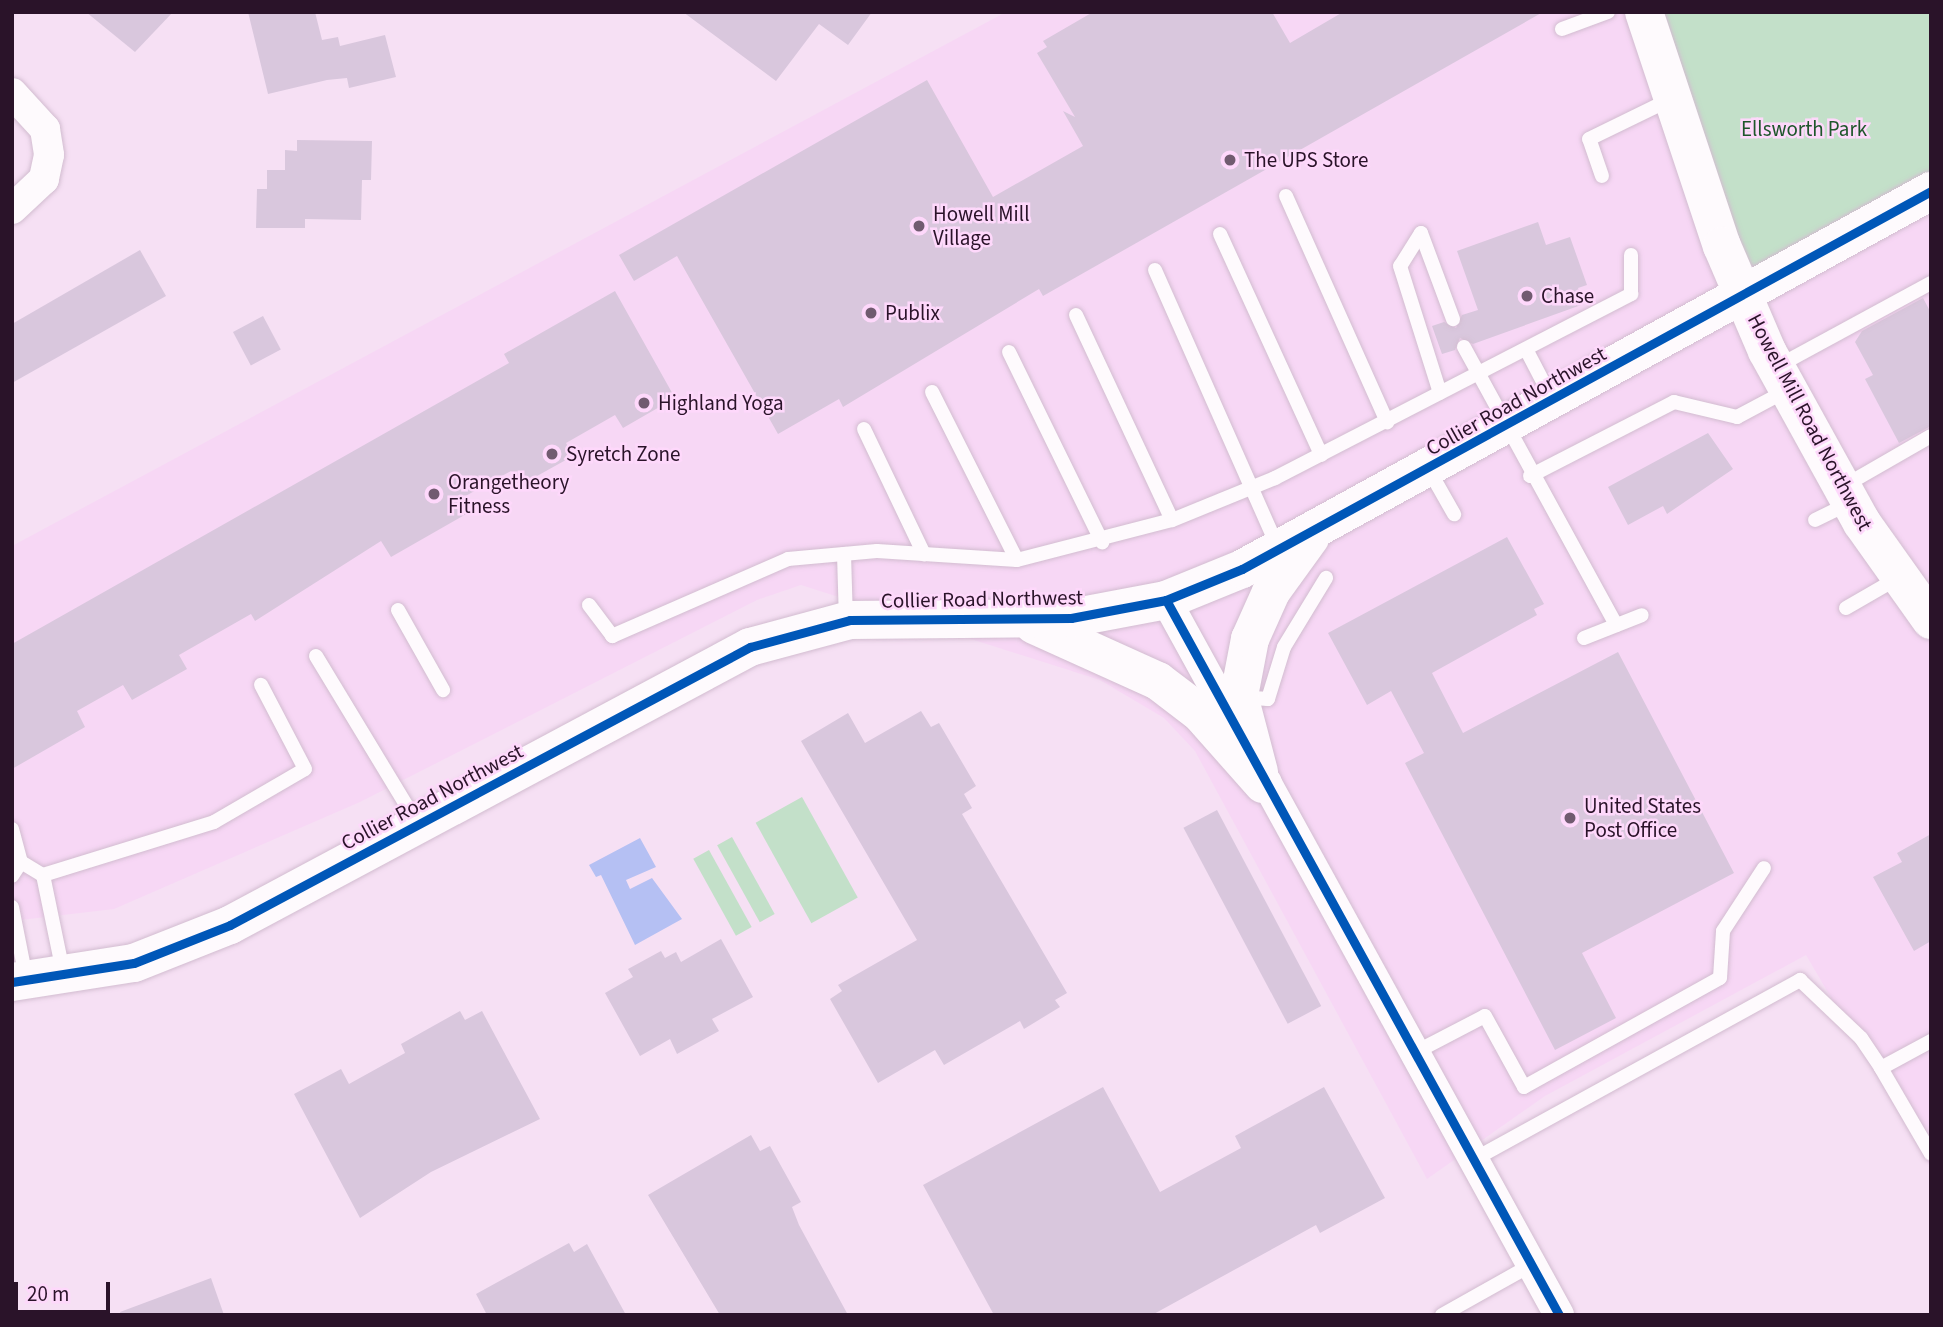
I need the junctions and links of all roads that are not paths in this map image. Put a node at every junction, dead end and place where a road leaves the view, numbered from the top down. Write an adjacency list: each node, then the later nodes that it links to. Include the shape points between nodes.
1 (1608, 12): 3 (lane)
2 (1644, 12): 5 (street, Howell Mill Road Northwest)
3 (1562, 29)
4 (12, 93): 9 (street, via 45,129 49,155 44,179 30,199)
5 (1672, 99): 6 (lane, via 1589,139); 14 (street, Howell Mill Road Northwest)
6 (1602, 176)
7 (1931, 191): 14 (street, Collier Road Northwest)
8 (1286, 197): 25 (lane)
9 (12, 209)
10 (1220, 234): 29 (lane)
11 (1631, 255): 18 (lane, via 1631,294)
12 (1155, 270): 32 (lane)
13 (1931, 282): 21 (lane)
14 (1744, 297): 21 (street, Howell Mill Road Northwest); 24 (street, Collier Road Northwest)
15 (1076, 315): 35 (lane)
16 (1453, 319): 23 (lane, via 1421,233 1401,265)
17 (1464, 347): 20 (lane)
18 (1527, 351): 20 (lane); 24 (lane)
19 (1009, 352): 38 (lane)
20 (1474, 375): 23 (lane); 26 (lane)
21 (1782, 378): 31 (lane, via 1737,417 1674,402); 33 (street, Howell Mill Road Northwest)
22 (932, 392): 42 (lane)
23 (1440, 393): 25 (lane)
24 (1552, 401): 26 (street, Collier Road Northwest)
25 (1387, 422): 29 (lane)
26 (1502, 428): 30 (street, Collier Road Northwest); 31 (lane)
27 (864, 429): 41 (lane)
28 (1931, 436): 33 (lane)
29 (1321, 455): 32 (lane)
30 (1428, 469): 34 (lane); 37 (street, Collier Road Northwest)
31 (1530, 476): 53 (lane)
32 (1251, 488): 35 (lane); 39 (lane)
33 (1846, 495): 36 (lane); 44 (street, Howell Mill Road Northwest)
34 (1454, 514)
35 (1172, 520): 38 (lane)
36 (1815, 520)
37 (1315, 530): 39 (street, Collier Road Northwest); 58 (street, via 1271,592 1250,639)
38 (1102, 542): 42 (lane)
39 (1279, 550): 45 (street, Collier Road Northwest)
40 (844, 554): 41 (lane); 46 (lane, via 788,559 612,636); 52 (lane)
41 (924, 554): 42 (lane)
42 (1017, 560)
43 (1326, 578): 58 (lane, via 1284,647 1268,699)
44 (1898, 578): 47 (lane); 51 (street, Howell Mill Road Northwest)
45 (1166, 600): 50 (street, Collier Road Northwest, via 1071,618); 59 (street)
46 (589, 605)
47 (1846, 608)
48 (398, 610): 57 (lane)
49 (1642, 615): 53 (lane)
50 (1016, 619): 52 (street, Collier Road Northwest); 59 (street, via 1101,650 1158,681 1200,713)
51 (1931, 620)
52 (846, 621): 60 (street, Collier Road Northwest, via 750,647)
53 (1616, 625): 54 (lane)
54 (1584, 638)
55 (316, 656): 60 (lane)
56 (261, 685): 64 (lane, via 305,769 214,822)
57 (443, 690)
58 (1239, 696): 59 (street)
59 (1263, 784): 70 (street)
60 (418, 824): 67 (street, Collier Road Northwest, via 183,946)
61 (12, 829): 62 (lane)
62 (21, 862): 64 (lane); 65 (lane)
63 (1764, 868): 70 (lane, via 1723,931 1720,978 1524,1087 1485,1016)
64 (43, 875): 67 (lane)
65 (12, 876)
66 (12, 907): 68 (lane)
67 (64, 977): 68 (street, Collier Road Northwest)
68 (19, 981)
69 (1931, 1041): 71 (lane)
70 (1412, 1055): 73 (street)
71 (1881, 1068): 72 (lane); 73 (lane, via 1861,1038 1800,980)
72 (1931, 1154)
73 (1471, 1161): 74 (street)
74 (1531, 1265): 75 (lane); 76 (street)
75 (1442, 1315)
76 (1559, 1315)

